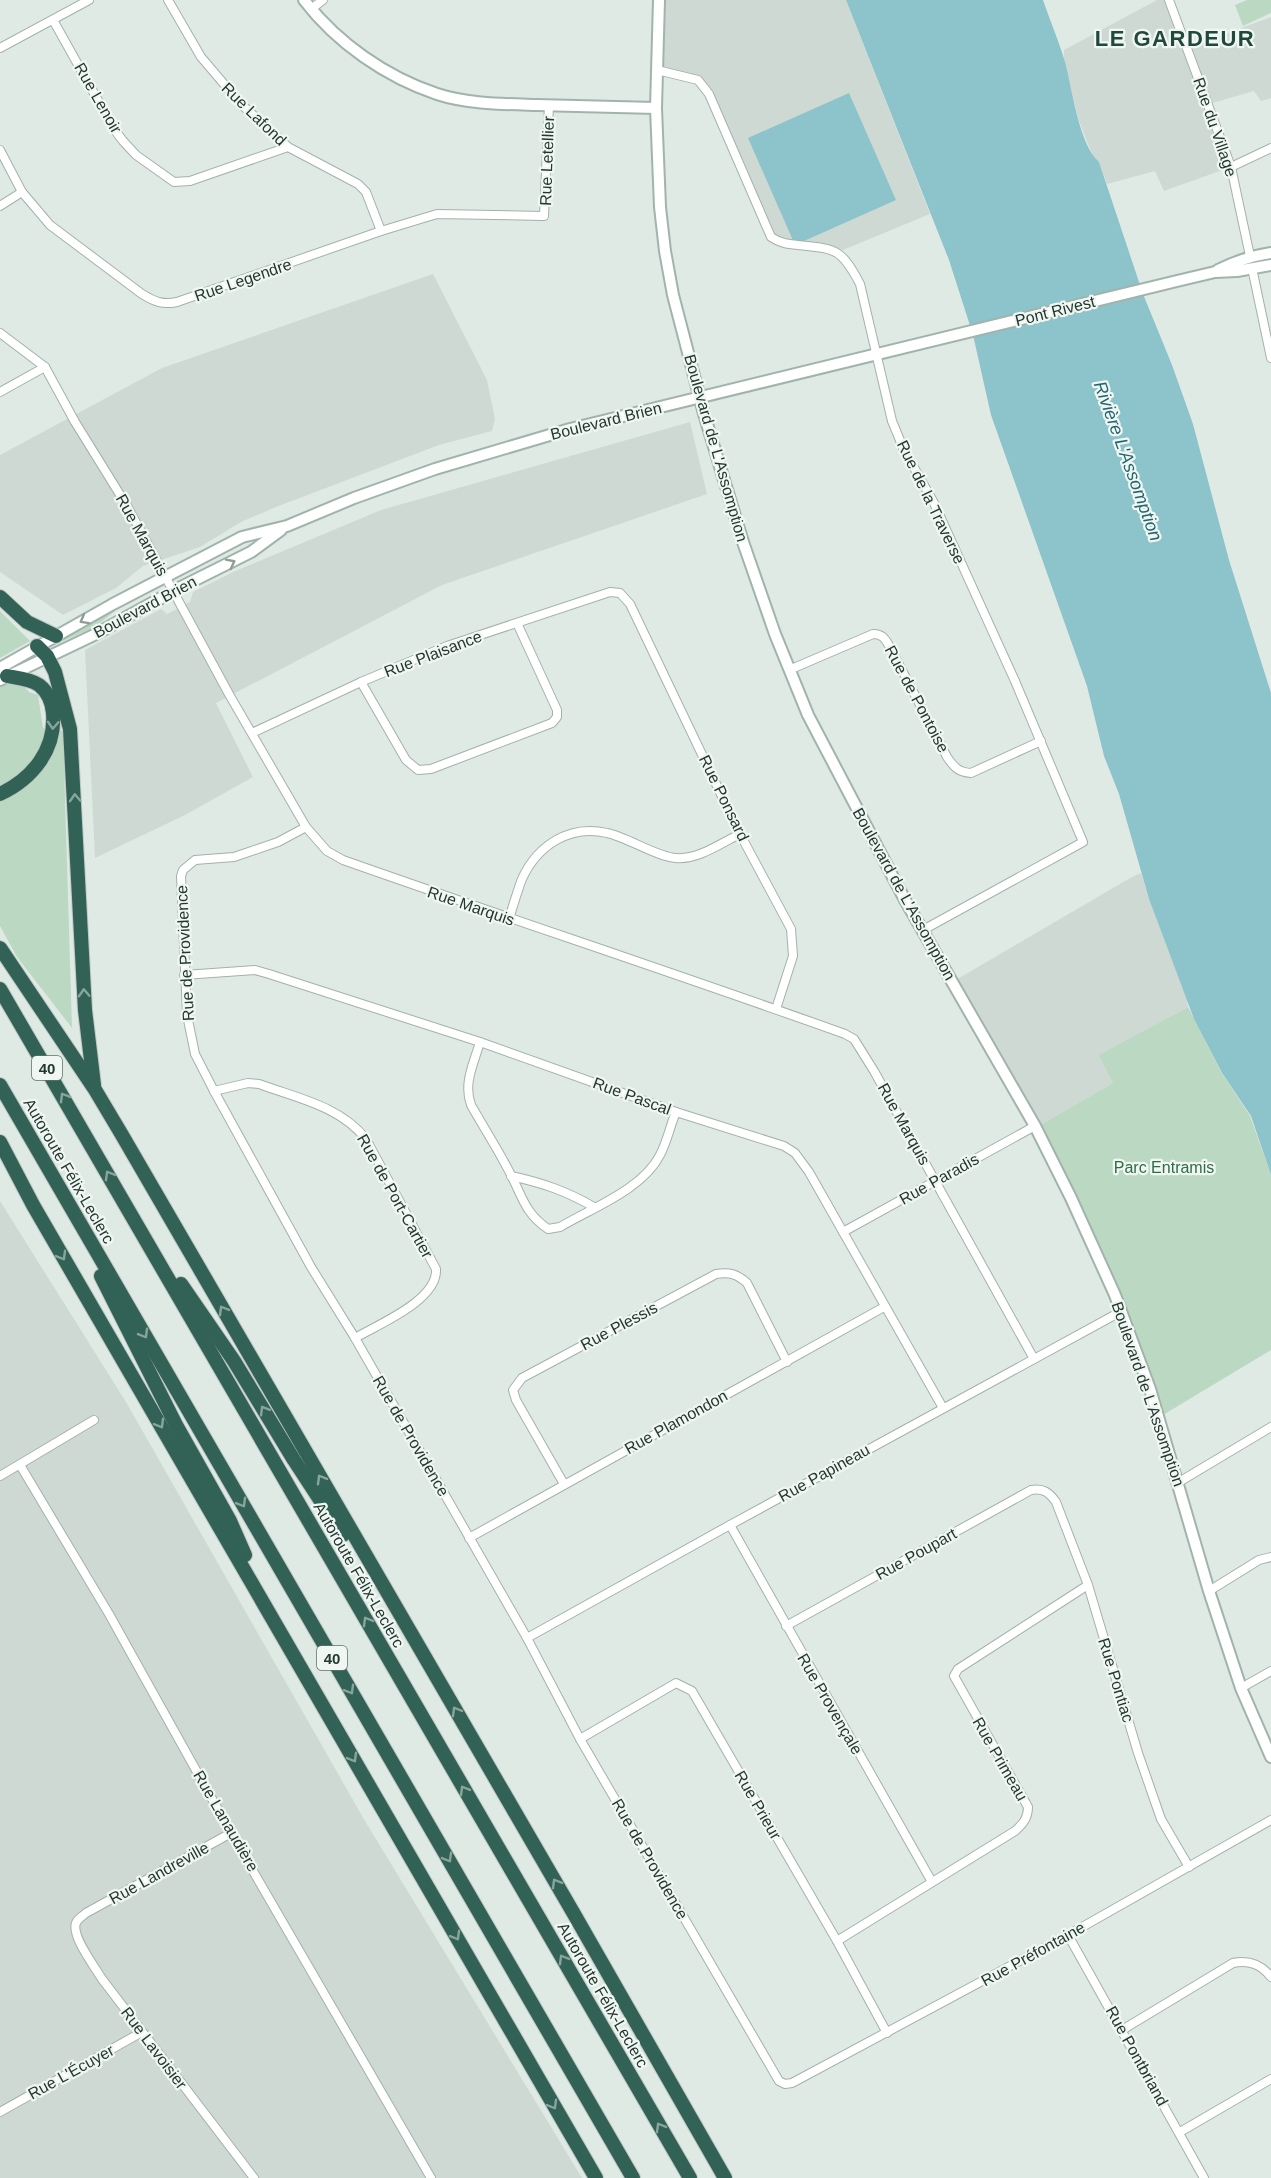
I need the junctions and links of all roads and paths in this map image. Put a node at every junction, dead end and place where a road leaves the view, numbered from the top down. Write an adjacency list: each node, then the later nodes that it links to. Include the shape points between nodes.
1 (89, 0): 7 (street)
2 (168, 0): 12 (street, Rue Lafond, via 201,57 226,89)
3 (323, 0): 6 (street)
4 (659, 0): 9 (street, Boulevard de L'Assomption)
5 (1169, 0): 15 (street, Rue du Village)
6 (308, 4): 10 (street, via 362,55 390,75 439,94 495,104)
7 (53, 20): 8 (street); 12 (street, Rue Lenoir, via 114,129 136,155 174,182 190,181)
8 (0, 48)
9 (657, 70): 11 (street, Boulevard de L'Assomption); 27 (street, Rue de la Traverse, via 698,81 709,94 771,237 779,243 833,249 845,258 860,284)
10 (549, 105): 11 (street); 18 (street, Rue Letellier)
11 (656, 108): 31 (street, Boulevard de L'Assomption, via 665,251)
12 (288, 147): 19 (street, Rue Lafond, via 358,184 366,192)
13 (1271, 148): 15 (street)
14 (0, 150): 16 (street, Rue Legendre)
15 (1231, 167): 21 (street, Rue du Village)
16 (22, 192): 17 (street); 19 (street, Rue Legendre, via 65,238 142,294 166,304)
17 (0, 206)
18 (544, 216): 19 (street, Rue Legendre, via 438,214)
19 (381, 231)
20 (1271, 253): 21 (street)
21 (1250, 256): 24 (street)
22 (1271, 265): 23 (street)
23 (1252, 268): 24 (street); 28 (street)
24 (1215, 272): 26 (street, Pont Rivest)
25 (0, 333): 29 (street, Rue Marquis)
26 (933, 341): 27 (street, Boulevard Brien)
27 (876, 354): 31 (street, Boulevard Brien); 44 (street, Rue de la Traverse, via 892,421 904,450 934,503)
28 (1271, 358)
29 (45, 366): 30 (street); 33 (street, Rue Marquis)
30 (0, 392)
31 (700, 397): 32 (street, Boulevard Brien, via 459,461 373,490); 40 (street, Boulevard de L'Assomption, via 728,498)
32 (286, 526): 33 (street, Boulevard Brien, via 242,537); 34 (street, Boulevard Brien, one-way to 32, via 251,552)
33 (165, 576): 34 (street, Rue Marquis); 38 (street, Boulevard Brien, one-way to 38)
34 (173, 592): 39 (street, Boulevard Brien, via 96,634); 43 (street, Rue Marquis)
35 (620, 593): 37 (street, Rue Plaisance, via 610,592); 47 (street, Rue Ponsard, via 630,604)
36 (0, 597): 38 (highway, via 27,622)
37 (517, 623): 42 (street, Rue Plaisance, via 447,646); 42 (street, via 557,717 552,723 431,769 418,770 406,760)
38 (56, 636): 39 (street, Boulevard Brien)
39 (42, 651): 41 (street, Boulevard Brien); 56 (highway, one-way to 39, via 85,1010 71,737 62,693 53,667)
40 (789, 670): 44 (street, Rue de Pontoise, via 879,634 885,638 955,769 971,773); 49 (street, Boulevard de L'Assomption, via 849,796)
41 (2, 675): 45 (highway, one-way to 45, via 35,682 43,688 52,704 53,727 47,750 35,769)
42 (361, 682): 43 (street, Rue Plaisance)
43 (252, 733): 46 (street, Rue Marquis)
44 (1041, 741): 49 (street, Rue de la Traverse, via 1083,842)
45 (0, 794)
46 (306, 827): 48 (street, Rue Marquis, via 327,851 343,860); 51 (street, Rue de Providence, via 278,842 234,856 195,860 183,870)
47 (740, 834): 48 (street, via 708,850 675,858 606,832 578,831 555,839 534,858 522,879); 53 (street, Rue Ponsard, via 791,929 793,956)
48 (509, 919): 53 (street, Rue Marquis)
49 (923, 930): 59 (street, Boulevard de L'Assomption)
50 (0, 948): 56 (highway)
51 (184, 975): 54 (street, Rue Pascal, via 255,970); 57 (street, Rue de Providence, via 195,1054)
52 (0, 988): 65 (highway, Autoroute Félix-Leclerc / 40, one-way to 52)
53 (776, 1009): 64 (street, Rue Marquis, via 854,1039)
54 (480, 1042): 58 (street, Rue Pascal); 63 (street, via 467,1093)
55 (0, 1085): 60 (highway, Autoroute Félix-Leclerc / 40)
56 (94, 1088): 89 (highway, one-way to 56)
57 (214, 1091): 71 (street, Rue de Providence, via 311,1267); 71 (street, Rue de Port-Cartier, via 259,1084 330,1109 356,1126 366,1139 436,1269 436,1277 422,1299)
58 (676, 1112): 67 (street, via 660,1155 649,1172); 68 (street, Rue Pascal, via 784,1146 795,1153)
59 (1035, 1126): 64 (street, Rue Paradis); 70 (street, Boulevard de L'Assomption)
60 (31, 1138): 88 (highway, via 176,1425 230,1521); 114 (highway, Autoroute Félix-Leclerc / 40, one-way to 114)
61 (0, 1142): 66 (highway)
62 (0, 1156): 66 (highway)
63 (511, 1176): 67 (street, via 543,1183); 67 (street, via 526,1209 548,1229 560,1227)
64 (935, 1182): 68 (street, Rue Paradis); 72 (street, Rue Marquis)
65 (125, 1202): 89 (highway, one-way to 65, via 294,1460 234,1361); 115 (highway, Autoroute Félix-Leclerc / 40, one-way to 65)
66 (33, 1205): 88 (highway, one-way to 88)
67 (594, 1207)
68 (843, 1232): 69 (street, Rue Pascal)
69 (884, 1306): 73 (street, Rue Plamondon); 74 (street, Rue Pascal)
70 (1122, 1311): 72 (street, Rue Papineau); 79 (street, Boulevard de L'Assomption)
71 (355, 1338): 83 (street, Rue de Providence)
72 (1034, 1359): 74 (street, Rue Papineau)
73 (787, 1362): 80 (street, Rue Plamondon); 80 (street, Rue Plessis, via 747,1283 729,1272 716,1274 522,1378 513,1390 516,1400)
74 (944, 1408): 82 (street, Rue Papineau)
75 (94, 1420): 77 (street)
76 (1271, 1427): 79 (street)
77 (20, 1465): 78 (street); 96 (street, Rue Lanaudière, via 110,1614)
78 (0, 1476)
79 (1179, 1482): 86 (street, Boulevard de L'Assomption)
80 (564, 1484): 83 (street, Rue Plamondon)
81 (1048, 1492): 85 (street, Rue Pontiac, via 1056,1502); 87 (street, Rue Poupart, via 1031,1490)
82 (730, 1525): 87 (street, Rue Provençale); 90 (street, Rue Papineau)
83 (469, 1538): 90 (street, Rue de Providence)
84 (1271, 1557): 86 (street, via 1259,1560)
85 (1088, 1585): 97 (street, Rue Pontiac, via 1150,1790 1161,1819); 98 (street, Rue Primeau, via 958,1669 954,1676 1028,1807 1028,1814 1015,1831)
86 (1209, 1591): 92 (street, Boulevard de L'Assomption)
87 (786, 1626): 98 (street, Rue Provençale)
88 (282, 1634): 113 (highway, one-way to 113)
89 (413, 1638): 110 (highway, one-way to 89)
90 (527, 1638): 93 (street, Rue de Providence)
91 (1271, 1671): 92 (street)
92 (1241, 1688): 94 (street, Boulevard de L'Assomption)
93 (580, 1739): 101 (street, Rue Prieur, via 676,1683 687,1687); 107 (street, Rue de Providence, via 779,2081)
94 (1271, 1757)
95 (1271, 1820): 97 (street, Rue Préfontaine)
96 (231, 1833): 99 (street, Rue Landreville); 112 (street, Rue Lanaudière)
97 (1190, 1867): 100 (street, Rue Préfontaine)
98 (932, 1882): 101 (street, Rue Primeau)
99 (86, 1912): 104 (street, Rue Lavoisier, via 75,1927 84,1951)
100 (1068, 1935): 103 (street, Rue Pontbriand); 105 (street, Rue Préfontaine)
101 (837, 1941): 105 (street, Rue Prieur)
102 (1271, 1977): 103 (street, via 1256,1964 1233,1963)
103 (1122, 2030): 109 (street, Rue Pontbriand)
104 (142, 2032): 108 (street, Rue L'Écuyer); 111 (street, Rue Lavoisier)
105 (887, 2032): 107 (street, Rue Préfontaine)
106 (1271, 2079): 109 (street)
107 (792, 2083)
108 (0, 2112)
109 (1180, 2132): 118 (street, Rue Pontbriand)
110 (714, 2157): 116 (highway); 117 (highway)
111 (252, 2177)
112 (431, 2178)
113 (596, 2178)
114 (633, 2178)
115 (690, 2178)
116 (725, 2178)
117 (733, 2178)
118 (1204, 2178)

